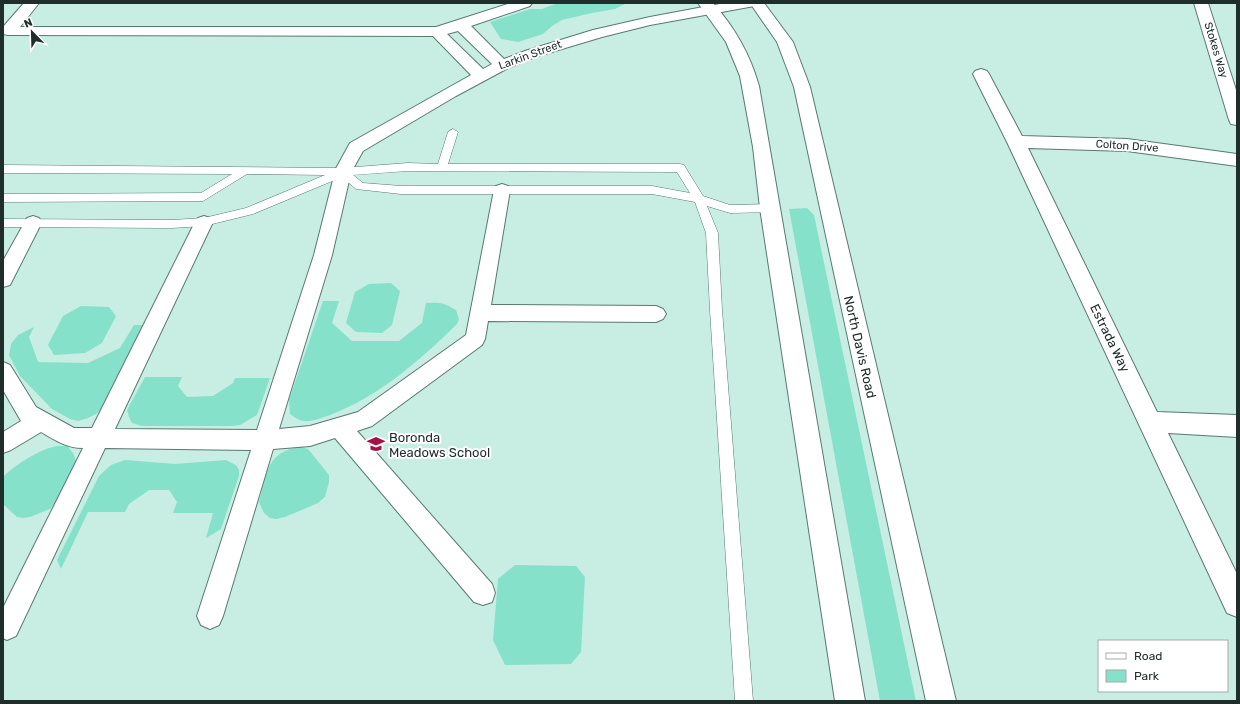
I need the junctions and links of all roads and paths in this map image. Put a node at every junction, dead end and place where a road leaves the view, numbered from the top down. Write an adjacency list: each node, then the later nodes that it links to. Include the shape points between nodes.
1 (32, 3): 8 (main road, via 8,31)
2 (525, 3): 7 (main road)
3 (749, 3): 6 (main road, Larkin Street)
4 (757, 3): 44 (main road, North Davis Road, via 785,42 802,87)
5 (1201, 3): 12 (main road, Stokes Way)
6 (708, 6): 9 (main road, Larkin Street, via 598,33); 23 (main road, via 737,48 748,77 767,178)
7 (461, 25): 8 (main road); 9 (main road)
8 (437, 32): 11 (main road)
9 (502, 65): 11 (main road, Larkin Street)
10 (981, 74): 14 (main road, Estrada Way)
11 (480, 75): 19 (main road, Larkin Street, via 356,147)
12 (1237, 120)
13 (453, 132): 16 (lane)
14 (1016, 142): 15 (main road, Colton Drive, via 1133,146); 32 (main road, Estrada Way)
15 (1237, 160)
16 (442, 167): 19 (lane); 22 (lane, via 680,168)
17 (3, 169): 18 (lane)
18 (245, 170): 19 (lane); 21 (lane, via 203,197)
19 (343, 172): 20 (lane, via 360,186 400,190); 26 (lane, via 249,211); 36 (street, via 322,255)
20 (502, 190): 22 (lane, via 652,190); 28 (street)
21 (3, 198)
22 (699, 199): 23 (lane, via 730,209); 42 (lane, via 712,233)
23 (769, 208): 43 (main road)
24 (3, 222): 25 (lane)
25 (33, 222): 26 (lane); 27 (street)
26 (204, 222): 35 (street)
27 (3, 280)
28 (479, 313): 29 (street); 33 (street, via 475,339 364,419)
29 (656, 314)
30 (3, 371): 31 (street, via 28,414)
31 (40, 421): 35 (street, via 72,438); 37 (street)
32 (1151, 422): 34 (main road); 39 (main road, Estrada Way)
33 (340, 426): 36 (street, via 310,436); 38 (street)
34 (1237, 426)
35 (100, 438): 36 (street); 41 (street)
36 (265, 440): 40 (street)
37 (3, 442)
38 (483, 593)
39 (1237, 603)
40 (210, 616)
41 (7, 627)
42 (744, 701)
43 (850, 701)
44 (941, 701)

